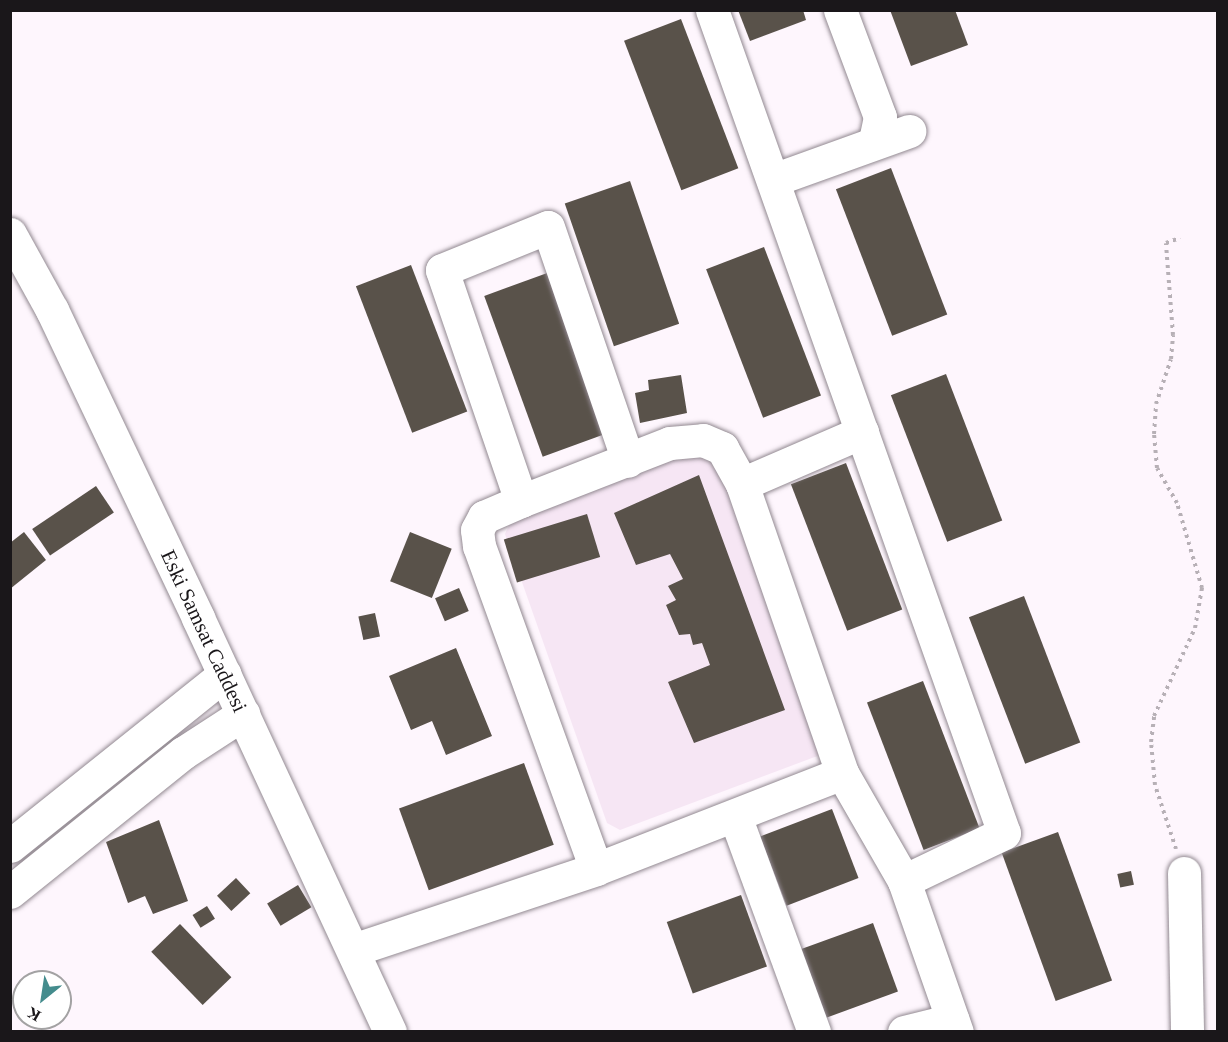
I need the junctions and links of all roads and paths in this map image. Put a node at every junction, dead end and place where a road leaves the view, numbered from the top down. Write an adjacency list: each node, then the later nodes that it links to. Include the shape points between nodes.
1 (712, 10): 5 (street)
2 (840, 10): 4 (street, via 880,117)
3 (909, 131): 4 (street)
4 (875, 141): 5 (street)
5 (773, 180): 8 (street)
6 (10, 234): 12 (street, Eski Samsat Caddesi, via 51,310)
7 (1180, 238): 18 (path, via 1166,243 1173,335 1171,360 1156,404 1156,468 1177,502 1202,588 1195,628 1154,716 1151,742 1155,785)
8 (862, 432): 10 (street); 19 (street, via 1004,833)
9 (628, 461): 10 (street, via 670,443 703,440 722,448); 11 (street); 11 (street, via 548,226 442,270)
10 (742, 484): 14 (street)
11 (521, 501): 17 (street, via 484,517 477,530 479,546)
12 (225, 674): 13 (street, Eski Samsat Caddesi); 16 (street)
13 (243, 714): 20 (street, via 183,753); 21 (street, Eski Samsat Caddesi)
14 (842, 773): 15 (street); 19 (street)
15 (735, 816): 17 (street); 24 (street)
16 (10, 846)
17 (596, 869): 21 (street)
18 (1184, 873): 26 (street)
19 (904, 881): 22 (street)
20 (10, 892)
21 (353, 950): 23 (street, Eski Samsat Caddesi)
22 (955, 1026): 25 (street)
23 (390, 1032)
24 (814, 1032)
25 (904, 1032)
26 (1187, 1032)

